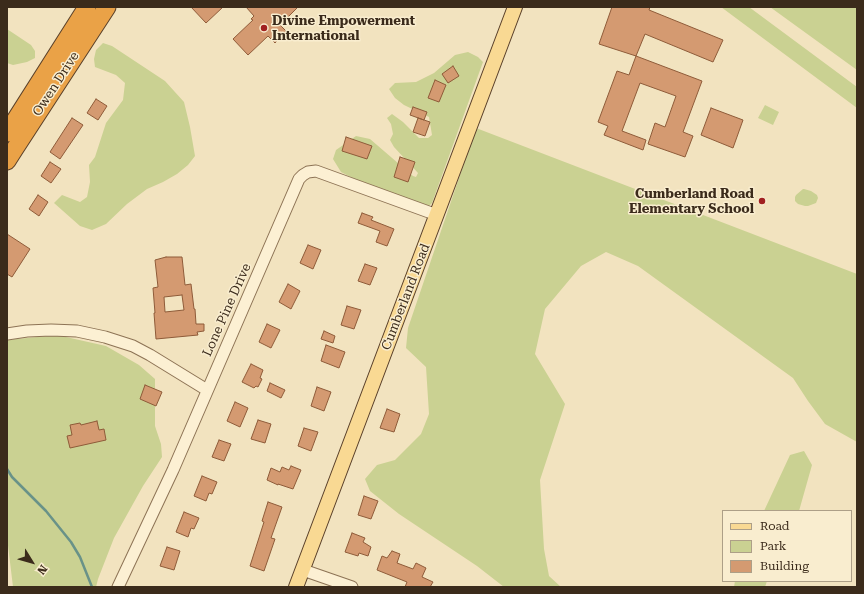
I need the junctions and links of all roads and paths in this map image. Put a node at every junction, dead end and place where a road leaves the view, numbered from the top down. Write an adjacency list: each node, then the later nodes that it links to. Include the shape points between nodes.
1 (87, 7): 4 (highway, Owen Drive)
2 (107, 7): 5 (highway, Owen Drive)
3 (515, 7): 6 (main road, Cumberland Road)
4 (7, 133)
5 (7, 162)
6 (437, 215): 8 (street, Lone Pine Drive, via 316,171 303,175 299,179); 9 (main road, Cumberland Road)
7 (7, 334): 8 (street, via 51,330 105,337 133,346)
8 (207, 390): 10 (street, Lone Pine Drive)
9 (303, 570): 11 (main road, Cumberland Road); 12 (street)
10 (118, 587)
11 (296, 587)
12 (352, 587)

